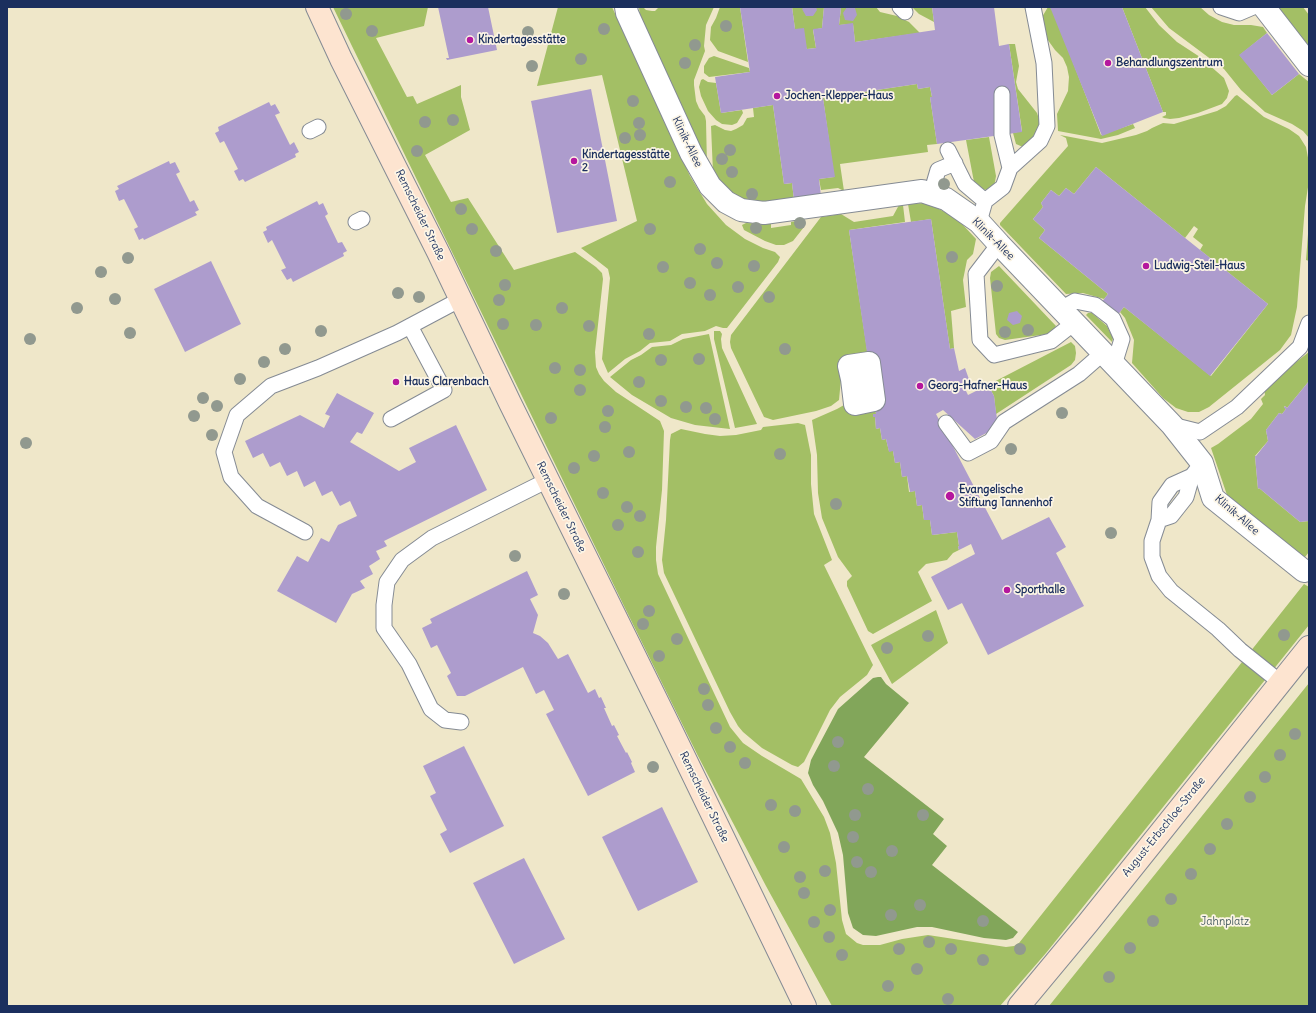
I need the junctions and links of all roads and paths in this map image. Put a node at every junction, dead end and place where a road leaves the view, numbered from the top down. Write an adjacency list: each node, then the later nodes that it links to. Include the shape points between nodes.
1 (317, 7): 14 (main road, Remscheider Straße)
2 (626, 7): 10 (street, Klinik-Allee, via 691,153 710,186 726,202 741,210 764,213 872,192 922,191)
3 (1033, 7): 9 (lane, via 1044,64 1047,126 1040,141)
4 (1221, 7): 5 (lane, via 1239,13)
5 (1253, 7)
6 (1264, 7): 7 (street)
7 (1309, 65)
8 (1002, 94): 9 (lane, via 1002,135)
9 (1010, 168): 11 (lane, via 1004,187)
10 (931, 194): 11 (lane, via 938,170 952,157 965,184); 12 (street, Klinik-Allee, via 946,199)
11 (985, 200): 12 (lane)
12 (979, 222): 13 (street, Klinik-Allee)
13 (999, 244): 15 (street, Klinik-Allee); 15 (lane, via 976,274 980,340 994,355 1051,341)
14 (461, 299): 17 (lane); 23 (main road, Remscheider Straße)
15 (1068, 316): 18 (street, Klinik-Allee); 18 (lane, via 1076,301 1095,305 1113,319 1122,339)
16 (1309, 324): 21 (lane, via 1300,347 1237,407 1200,432)
17 (410, 326): 19 (lane, via 444,390); 24 (lane, via 318,368 271,386 237,415 224,452 231,477 257,506)
18 (1109, 359): 20 (lane, via 1079,374 1004,422 991,442 968,453); 21 (street, Klinik-Allee)
19 (390, 418)
20 (946, 423)
21 (1172, 425): 22 (street, Klinik-Allee)
22 (1197, 469): 25 (street, Klinik-Allee, via 1223,512); 27 (lane, via 1172,485 1160,502 1159,520 1152,541 1152,557 1159,576 1171,591)
23 (548, 480): 28 (lane, via 432,538 402,560 387,582 384,628 409,664 431,709 445,720); 29 (main road, Remscheider Straße)
24 (305, 532)
25 (1307, 568)
26 (1309, 647): 27 (main road, August-Erbschloe-Straße)
27 (1280, 682): 30 (main road, August-Erbschloe-Straße)
28 (461, 722)
29 (805, 1006)
30 (1019, 1006)

